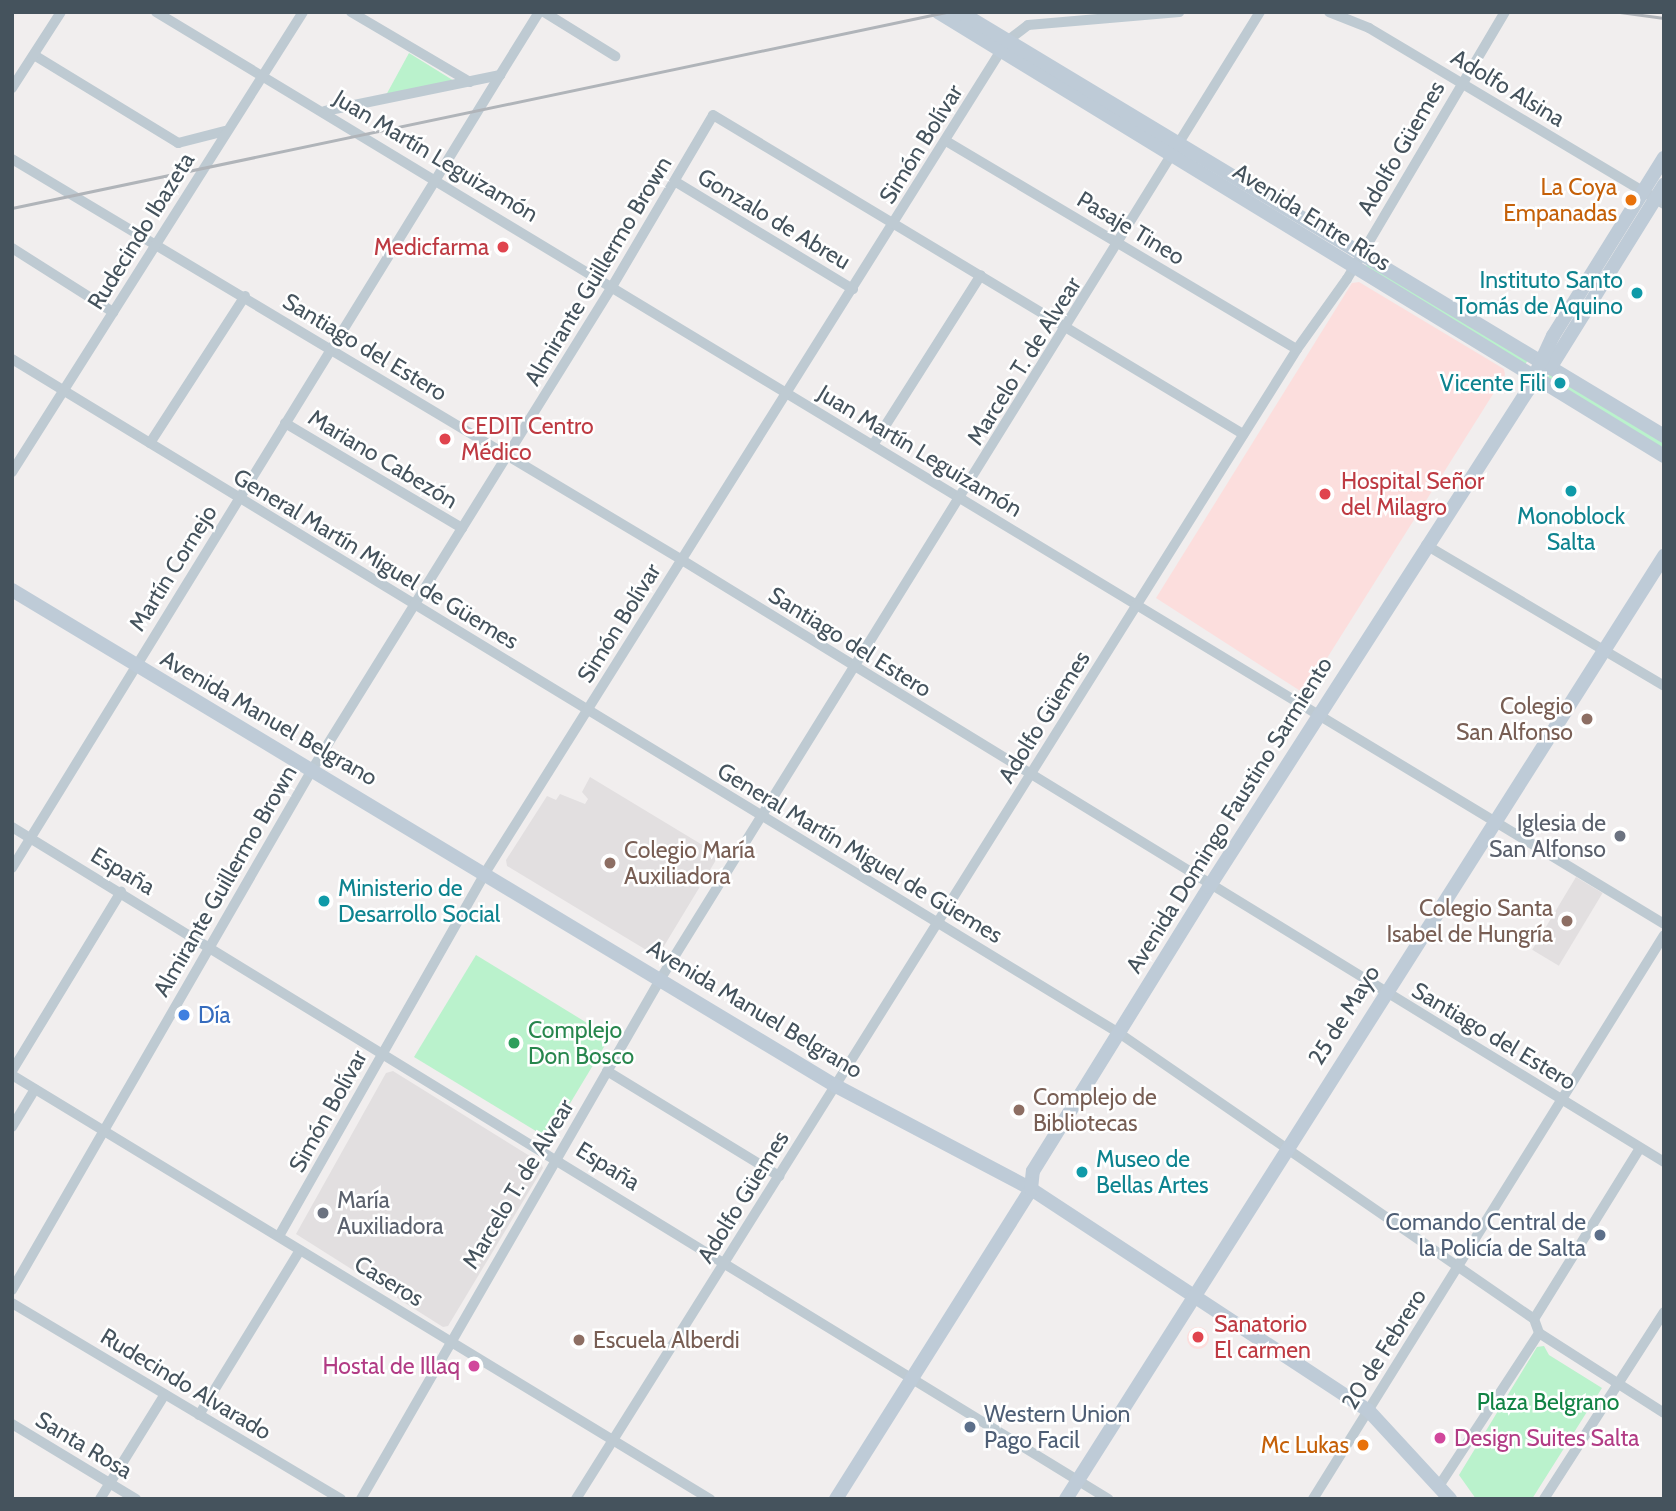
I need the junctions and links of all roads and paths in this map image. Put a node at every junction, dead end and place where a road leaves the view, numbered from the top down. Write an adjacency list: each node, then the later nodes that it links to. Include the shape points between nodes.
1 (61, 12): 13 (street)
2 (156, 12): 15 (street, Juan Martín Leguizamón)
3 (303, 12): 15 (street, Rudecindo Ibazeta)
4 (351, 12): 17 (street)
5 (542, 12): 14 (street); 16 (street, Martín Cornejo)
6 (938, 12): 12 (main road, Avenida Entre Ríos)
7 (960, 12): 12 (main road, Avenida Entre Ríos)
8 (1179, 12): 12 (street, via 1028,25)
9 (1260, 12): 23 (street, Marcelo T. de Alvear)
10 (1329, 12): 18 (street, Adolfo Alsina, via 1369,28)
11 (1505, 12): 18 (street, Adolfo Güemes)
12 (1003, 47): 22 (street, Simón Bolívar); 23 (main road, Avenida Entre Ríos); 24 (main road, Avenida Entre Ríos)
13 (34, 55): 19 (street); 21 (street, via 178,144)
14 (615, 56)
15 (265, 75): 20 (street, Juan Martín Leguizamón); 21 (street, Rudecindo Ibazeta)
16 (500, 75): 17 (street); 27 (street, Martín Cornejo)
17 (470, 82): 20 (street)
18 (1461, 83): 30 (street, Adolfo Alsina); 35 (street, Adolfo Güemes)
19 (12, 88)
20 (326, 111): 27 (street, Juan Martín Leguizamón)
21 (225, 131): 32 (street, Rudecindo Ibazeta)
22 (946, 141): 31 (street, Simón Bolívar); 33 (street, Pasaje Tineo)
23 (1181, 144): 24 (street, Marcelo T. de Alvear); 35 (main road, Avenida Entre Ríos)
24 (1172, 157): 33 (street, Marcelo T. de Alvear); 36 (main road, Avenida Entre Ríos)
25 (1664, 158): 30 (main road, Avenida Domingo Faustino Sarmiento)
26 (12, 159): 32 (street, Santiago del Estero)
27 (436, 179): 38 (street, Juan Martín Leguizamón); 43 (street, Martín Cornejo)
28 (676, 182): 31 (street, Almirante Guillermo Brown, via 713,116); 38 (street, Almirante Guillermo Brown); 39 (street, Gonzalo de Abreu)
29 (1664, 185): 30 (main road, Avenida Domingo Faustino Sarmiento)
30 (1654, 198): 46 (main road, Avenida Domingo Faustino Sarmiento)
31 (895, 222): 37 (street); 39 (street, Simón Bolívar)
32 (157, 243): 40 (street, Santiago del Estero); 41 (street, Rudecindo Ibazeta)
33 (1119, 244): 42 (street, Marcelo T. de Alvear); 44 (street, Pasaje Tineo)
34 (12, 248): 41 (street)
35 (1362, 253): 36 (street, Adolfo Güemes); 46 (main road, Avenida Entre Ríos)
36 (1352, 269): 44 (street, Adolfo Güemes); 47 (main road, Avenida Entre Ríos)
37 (981, 275): 42 (street); 54 (street)
38 (613, 285): 49 (street, Juan Martín Leguizamón); 55 (street, Almirante Guillermo Brown)
39 (853, 289): 49 (street, Simón Bolívar)
40 (245, 296): 43 (street, Santiago del Estero); 53 (street)
41 (113, 312): 48 (street, Rudecindo Ibazeta)
42 (1069, 327): 51 (street); 59 (street, Marcelo T. de Alvear)
43 (331, 349): 50 (street, Martín Cornejo); 55 (street, Santiago del Estero)
44 (1297, 349): 51 (street, Adolfo Güemes)
45 (12, 359): 48 (street, General Martín Miguel de Güemes)
46 (1545, 365): 47 (main road, Avenida Domingo Faustino Sarmiento); 52 (main road, Avenida Entre Ríos)
47 (1535, 378): 56 (main road, Avenida Entre Ríos); 61 (main road, Avenida Domingo Faustino Sarmiento)
48 (62, 389): 53 (street, General Martín Miguel de Güemes); 57 (street, Rudecindo Ibazeta)
49 (788, 393): 54 (street, Juan Martín Leguizamón); 63 (street, Simón Bolívar)
50 (285, 423): 58 (street, Martín Cornejo); 60 (street, Mariano Cabezón)
51 (1243, 434): 66 (street, Adolfo Güemes)
52 (1664, 436)
53 (150, 443): 58 (street, General Martín Miguel de Güemes)
54 (873, 445): 59 (street, Juan Martín Leguizamón)
55 (508, 456): 60 (street, Almirante Guillermo Brown); 63 (street, Santiago del Estero)
56 (1664, 456)
57 (12, 472)
58 (239, 498): 65 (street, General Martín Miguel de Güemes); 68 (street, Martín Cornejo)
59 (962, 498): 66 (street, Juan Martín Leguizamón); 69 (street, Marcelo T. de Alvear)
60 (461, 528): 65 (street, Almirante Guillermo Brown)
61 (1426, 545): 67 (street); 72 (main road, Avenida Domingo Faustino Sarmiento)
62 (1664, 556): 67 (main road, 25 de Mayo)
63 (682, 560): 69 (street, Santiago del Estero); 71 (street, Simón Bolívar)
64 (12, 590): 68 (main road, Avenida Manuel Belgrano)
65 (414, 604): 71 (street, General Martín Miguel de Güemes); 73 (street, Almirante Guillermo Brown)
66 (1138, 604): 72 (street, Juan Martín Leguizamón); 74 (street, Adolfo Güemes)
67 (1603, 648): 70 (street); 76 (main road, 25 de Mayo)
68 (135, 666): 73 (main road, Avenida Manuel Belgrano); 78 (street, Martín Cornejo)
69 (854, 667): 74 (street, Santiago del Estero); 75 (street, Marcelo T. de Alvear)
70 (1664, 686)
71 (587, 710): 75 (street, General Martín Miguel de Güemes); 80 (street, Simón Bolívar)
72 (1320, 713): 76 (street, Juan Martín Leguizamón); 81 (main road, Avenida Domingo Faustino Sarmiento)
73 (313, 768): 80 (main road, Avenida Manuel Belgrano); 86 (street, Almirante Guillermo Brown)
74 (1031, 775): 81 (street, Santiago del Estero); 83 (street, Adolfo Güemes)
75 (762, 816): 83 (street, General Martín Miguel de Güemes); 87 (street, Marcelo T. de Alvear)
76 (1494, 821): 84 (street, Juan Martín Leguizamón); 88 (main road, 25 de Mayo)
77 (12, 827): 78 (street, España)
78 (31, 838): 79 (street, Martín Cornejo); 82 (street, España)
79 (12, 868)
80 (485, 873): 87 (main road, Avenida Manuel Belgrano); 90 (street, Simón Bolívar)
81 (1209, 887): 88 (street, Santiago del Estero); 89 (main road, Avenida Domingo Faustino Sarmiento)
82 (121, 892): 86 (street, España); 92 (street)
83 (938, 923): 89 (street, General Martín Miguel de Güemes); 93 (street, Adolfo Güemes)
84 (1664, 924)
85 (1664, 935): 95 (street, 20 de Febrero)
86 (211, 945): 90 (street, España); 97 (street, Almirante Guillermo Brown)
87 (661, 978): 91 (street, Marcelo T. de Alvear); 93 (main road, Avenida Manuel Belgrano)
88 (1385, 992): 95 (street, Santiago del Estero); 99 (main road, 25 de Mayo)
89 (1119, 1033): 99 (street, General Martín Miguel de Güemes); 103 (main road, Avenida Domingo Faustino Sarmiento, via 1033,1171)
90 (383, 1051): 100 (street, España); 104 (street, Simón Bolívar)
91 (607, 1071): 100 (street, Marcelo T. de Alvear); 102 (street)
92 (12, 1073): 94 (street, Caseros)
93 (836, 1086): 102 (street, Adolfo Güemes); 103 (main road, Avenida Manuel Belgrano)
94 (35, 1089): 96 (street); 97 (street, Caseros)
95 (1563, 1100): 98 (street, Santiago del Estero); 107 (street, 20 de Febrero)
96 (12, 1126)
97 (104, 1130): 104 (street, Caseros); 108 (street, Almirante Guillermo Brown)
98 (1640, 1148): 101 (street, Santiago del Estero); 112 (street)
99 (1288, 1149): 107 (street, General Martín Miguel de Güemes); 109 (main road, 25 de Mayo)
100 (557, 1157): 106 (street, España); 114 (street, Marcelo T. de Alvear)
101 (1664, 1162)
102 (779, 1176): 106 (street, Adolfo Güemes)
103 (1031, 1189): 109 (main road, Avenida Manuel Belgrano); 115 (main road, Avenida Domingo Faustino Sarmiento)
104 (279, 1236): 105 (street, Caseros)
105 (300, 1250): 114 (street, Caseros); 120 (street)
106 (725, 1261): 115 (street, España); 122 (street, Adolfo Güemes)
107 (1458, 1269): 112 (street, General Martín Miguel de Güemes); 118 (street, 20 de Febrero)
108 (12, 1290)
109 (1191, 1298): 118 (main road, Avenida Manuel Belgrano); 123 (main road, 25 de Mayo)
110 (12, 1303): 117 (street, Rudecindo Alvarado)
111 (1664, 1312): 116 (street)
112 (1534, 1319): 113 (street)
113 (1539, 1333): 116 (street); 125 (street)
114 (449, 1340): 122 (street, Caseros); 129 (street, Marcelo T. de Alvear)
115 (912, 1377): 123 (street, España); 132 (main road, Avenida Domingo Faustino Sarmiento)
116 (1619, 1383): 119 (street); 137 (street)
117 (165, 1394): 120 (street, Rudecindo Alvarado); 124 (street)
118 (1368, 1410): 125 (main road, Avenida Manuel Belgrano); 135 (street, 20 de Febrero)
119 (1664, 1413)
120 (199, 1415): 128 (street, Rudecindo Alvarado)
121 (12, 1424): 124 (street, Santa Rosa)
122 (614, 1441): 130 (street, Adolfo Güemes); 131 (street, Caseros)
123 (1077, 1480): 133 (main road, 25 de Mayo); 134 (street, España)
124 (110, 1483): 126 (street); 127 (street, Santa Rosa)
125 (1439, 1486): 136 (main road, Avenida Manuel Belgrano)
126 (100, 1499)
127 (136, 1499)
128 (341, 1499)
129 (360, 1499)
130 (576, 1499)
131 (710, 1499)
132 (836, 1499)
133 (1066, 1499)
134 (1108, 1499)
135 (1313, 1499)
136 (1450, 1499)
137 (1544, 1499)

